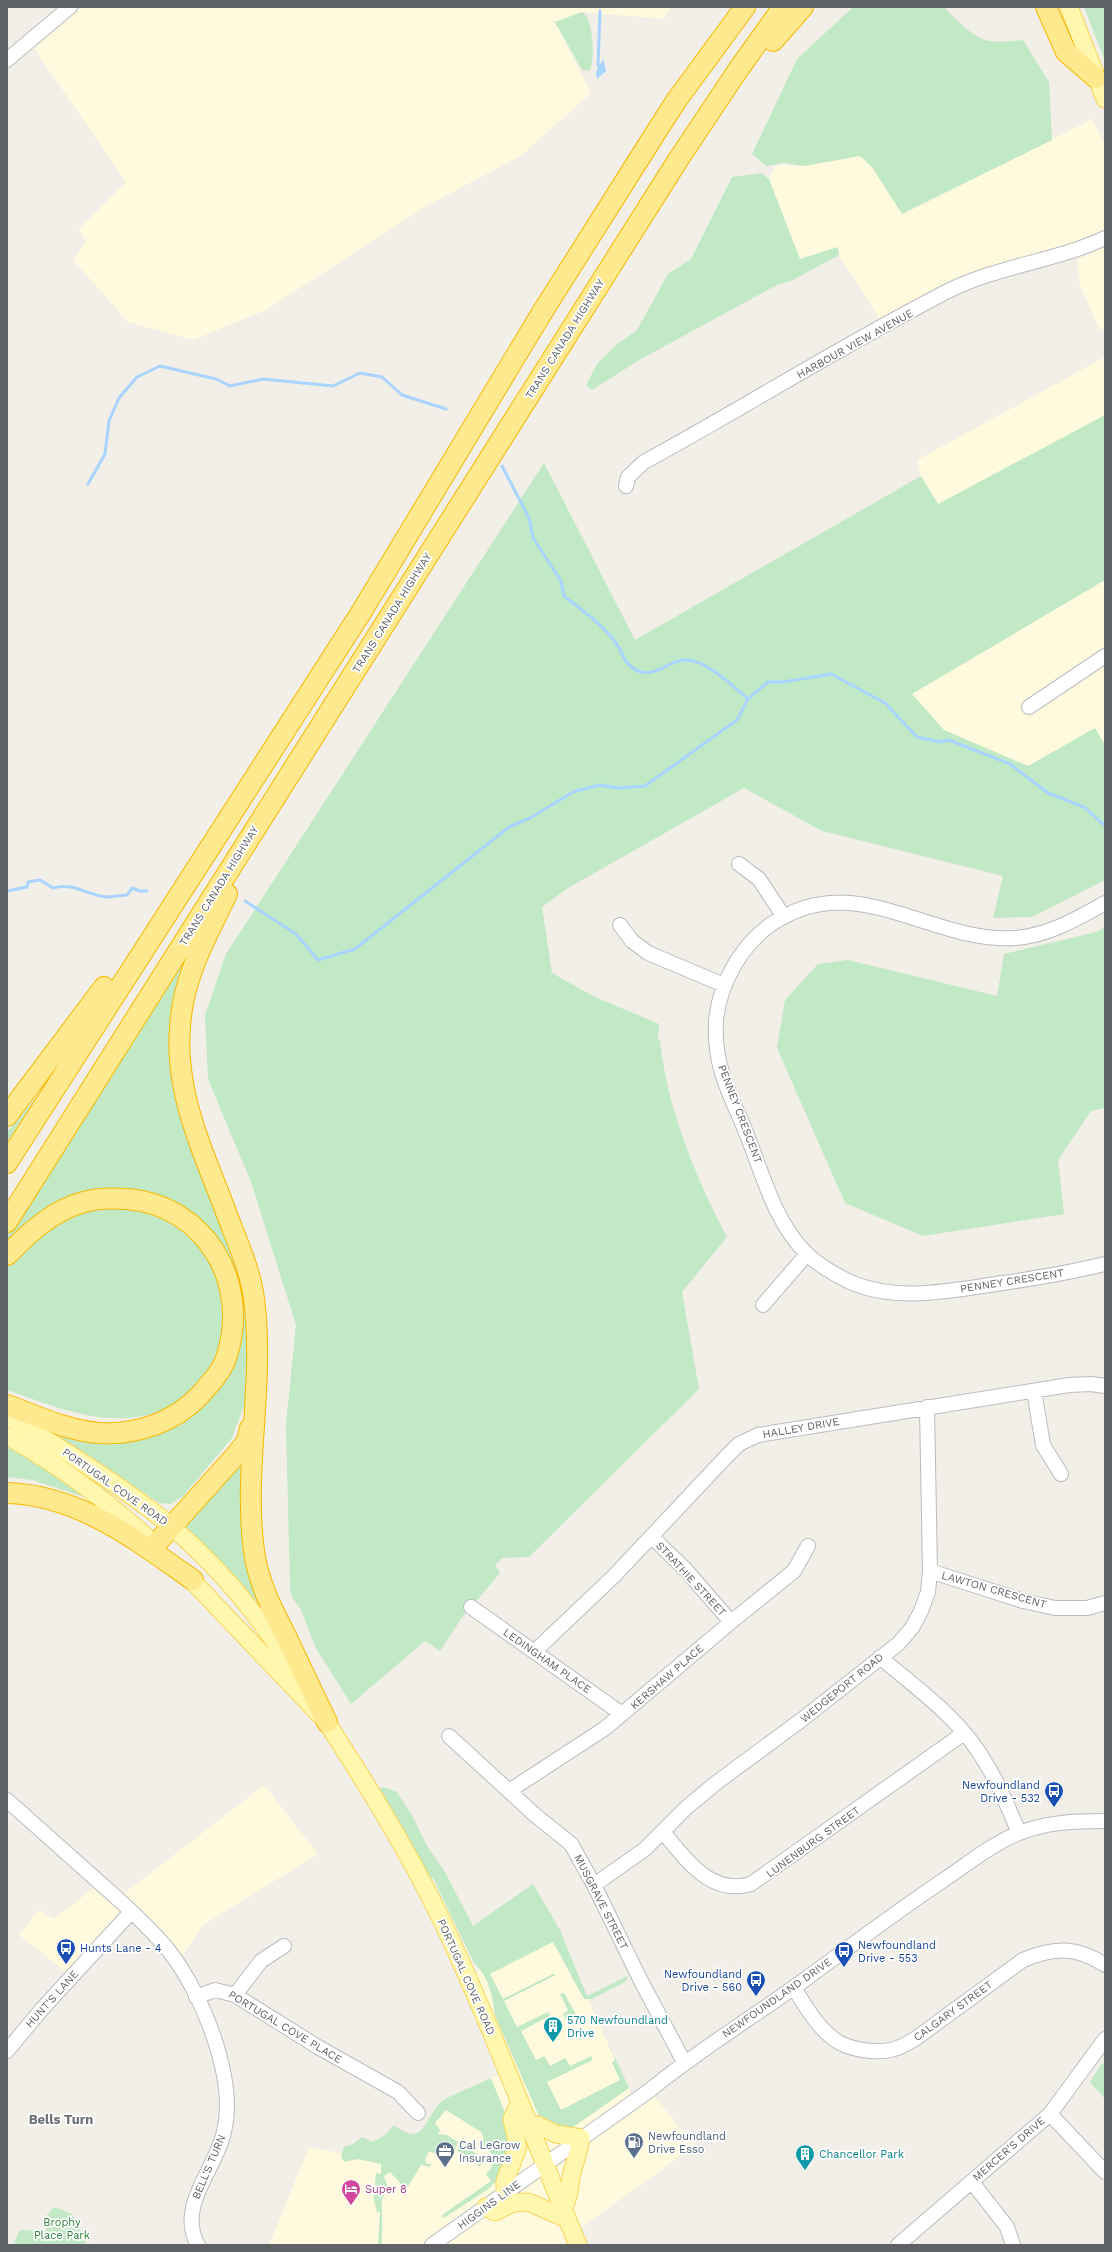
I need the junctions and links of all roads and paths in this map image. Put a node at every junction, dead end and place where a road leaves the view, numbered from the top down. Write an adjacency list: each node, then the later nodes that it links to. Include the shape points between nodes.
1 (70, 7): 8 (street)
2 (729, 7): 11 (highway, via 678,88)
3 (745, 7): 11 (highway)
4 (783, 7): 12 (highway, TRANS CANADA HIGHWAY)
5 (803, 7): 12 (highway, via 743,74)
6 (1046, 7): 9 (highway, via 1066,52)
7 (1069, 7): 9 (main road)
8 (7, 60)
9 (1096, 78): 10 (main road)
10 (1105, 99)
11 (676, 101): 21 (highway, via 543,311 362,611)
12 (678, 160): 17 (highway, TRANS CANADA HIGHWAY)
13 (1105, 238): 14 (street, HARBOUR VIEW AVENUE, via 1086,247 1037,260 952,290 644,462 628,477)
14 (626, 486)
15 (1105, 656): 16 (street)
16 (1029, 707)
17 (290, 774): 26 (highway, TRANS CANADA HIGHWAY); 33 (highway, via 200,949 183,1001 178,1038 181,1078 190,1117 242,1256 254,1296 259,1336)
18 (739, 864): 20 (street, via 759,879)
19 (1105, 903): 20 (street, PENNEY CRESCENT, via 1060,927 1013,938 978,935 890,909 856,902 819,905)
20 (784, 917): 23 (street, PENNEY CRESCENT, via 769,926 749,945)
21 (164, 920): 24 (highway, via 143,933); 25 (highway)
22 (620, 924): 23 (street, via 632,941 648,953)
23 (724, 984): 27 (street, PENNEY CRESCENT, via 716,1022 722,1074 775,1206 783,1222)
24 (7, 1116)
25 (7, 1164)
26 (7, 1222)
27 (807, 1254): 29 (street, PENNEY CRESCENT, via 851,1282 876,1290 923,1294); 30 (street)
28 (7, 1255): 34 (highway, via 32,1231 55,1214 84,1202 112,1198 142,1201 176,1214 209,1242 223,1264 232,1294 233,1327 227,1356 212,1382 190,1406 160,1424 129,1432 100,1433 71,1428)
29 (1105, 1264)
30 (763, 1305)
31 (1105, 1386): 32 (street, HALLEY DRIVE, via 1091,1384)
32 (1034, 1391): 35 (street, HALLEY DRIVE); 38 (street, via 1043,1445)
33 (256, 1400): 40 (highway, via 247,1441); 52 (highway, via 250,1505 254,1552 263,1590)
34 (7, 1405)
35 (927, 1407): 41 (street, HALLEY DRIVE, via 758,1435 739,1444); 44 (street, WEDGEPORT ROAD)
36 (7, 1416): 40 (main road, PORTUGAL COVE ROAD, via 101,1474)
37 (7, 1436): 42 (main road, PORTUGAL COVE ROAD, via 82,1484)
38 (1061, 1474)
39 (7, 1493): 45 (highway, via 55,1499 84,1511 126,1533)
40 (172, 1527): 42 (highway); 52 (main road, PORTUGAL COVE ROAD, via 242,1597 272,1635)
41 (652, 1537): 48 (street, STRATHIE STREET, via 685,1569); 49 (street, HALLEY DRIVE)
42 (155, 1545): 45 (main road, PORTUGAL COVE ROAD)
43 (808, 1546): 48 (street, KERSHAW PLACE, via 794,1572)
44 (930, 1571): 46 (street, LAWTON CRESCENT, via 1023,1601 1055,1608 1087,1608); 50 (street, WEDGEPORT ROAD, via 928,1592 912,1628 898,1644)
45 (193, 1580): 52 (main road, PORTUGAL COVE ROAD)
46 (1105, 1603)
47 (471, 1607): 49 (street, LEDINGHAM PLACE)
48 (731, 1622): 51 (street, KERSHAW PLACE)
49 (535, 1651): 51 (street, LEDINGHAM PLACE)
50 (880, 1657): 53 (street, via 931,1699); 58 (street, WEDGEPORT ROAD, via 800,1721 716,1782)
51 (622, 1714): 55 (street, KERSHAW PLACE, via 604,1729)
52 (327, 1722): 70 (main road, PORTUGAL COVE ROAD, via 405,1850 442,1921)
53 (964, 1733): 58 (street, LUNENBURG STREET, via 751,1884 731,1887 708,1879); 59 (street, via 985,1761)
54 (449, 1736): 55 (street, MUSGRAVE STREET)
55 (510, 1791): 60 (street, MUSGRAVE STREET, via 571,1844)
56 (7, 1800): 61 (street)
57 (1105, 1821): 59 (street, NEWFOUNDLAND DRIVE, via 1057,1823)
58 (663, 1832): 60 (street, WEDGEPORT ROAD, via 639,1854)
59 (1019, 1833): 64 (street, NEWFOUNDLAND DRIVE, via 990,1848 908,1904)
60 (594, 1885): 69 (street, MUSGRAVE STREET)
61 (132, 1912): 66 (street, via 170,1952); 68 (street, HUNT'S LANE, via 42,2009)
62 (284, 1946): 65 (street, via 261,1961)
63 (1105, 1965): 64 (street, CALGARY STREET, via 1083,1953 1061,1949 1041,1952 1023,1960 913,2040 891,2050 871,2051 840,2043 813,2018)
64 (794, 1988): 69 (street, NEWFOUNDLAND DRIVE)
65 (236, 1994): 66 (street, PORTUGAL COVE PLACE, via 215,1990); 71 (street, PORTUGAL COVE PLACE, via 318,2047 398,2092)
66 (196, 1997): 81 (street, BELL'S TURN, via 218,2049 225,2078 226,2105 225,2130 221,2144 191,2212 191,2231)
67 (1105, 2039): 72 (street, MERCER'S DRIVE)
68 (7, 2051)
69 (684, 2062): 74 (street, NEWFOUNDLAND DRIVE, via 650,2090)
70 (519, 2102): 73 (main road, PORTUGAL COVE ROAD); 78 (main road, via 512,2119 518,2147 505,2181)
71 (418, 2113)
72 (1050, 2114): 76 (street); 77 (street, MERCER'S DRIVE)
73 (528, 2124): 74 (main road, via 538,2125 556,2134); 75 (main road, PORTUGAL COVE ROAD)
74 (581, 2138): 75 (street, NEWFOUNDLAND DRIVE); 80 (main road)
75 (545, 2164): 78 (street, HIGGINS LINE); 80 (main road, PORTUGAL COVE ROAD)
76 (1105, 2172)
77 (972, 2182): 84 (street, MERCER'S DRIVE); 85 (street, via 1008,2227)
78 (505, 2193): 79 (street, HIGGINS LINE)
79 (486, 2207): 80 (main road, via 495,2212 513,2202 528,2202); 82 (street, HIGGINS LINE)
80 (565, 2214): 83 (main road, PORTUGAL COVE ROAD)
81 (198, 2245)
82 (432, 2245)
83 (578, 2245)
84 (898, 2245)
85 (1013, 2245)

